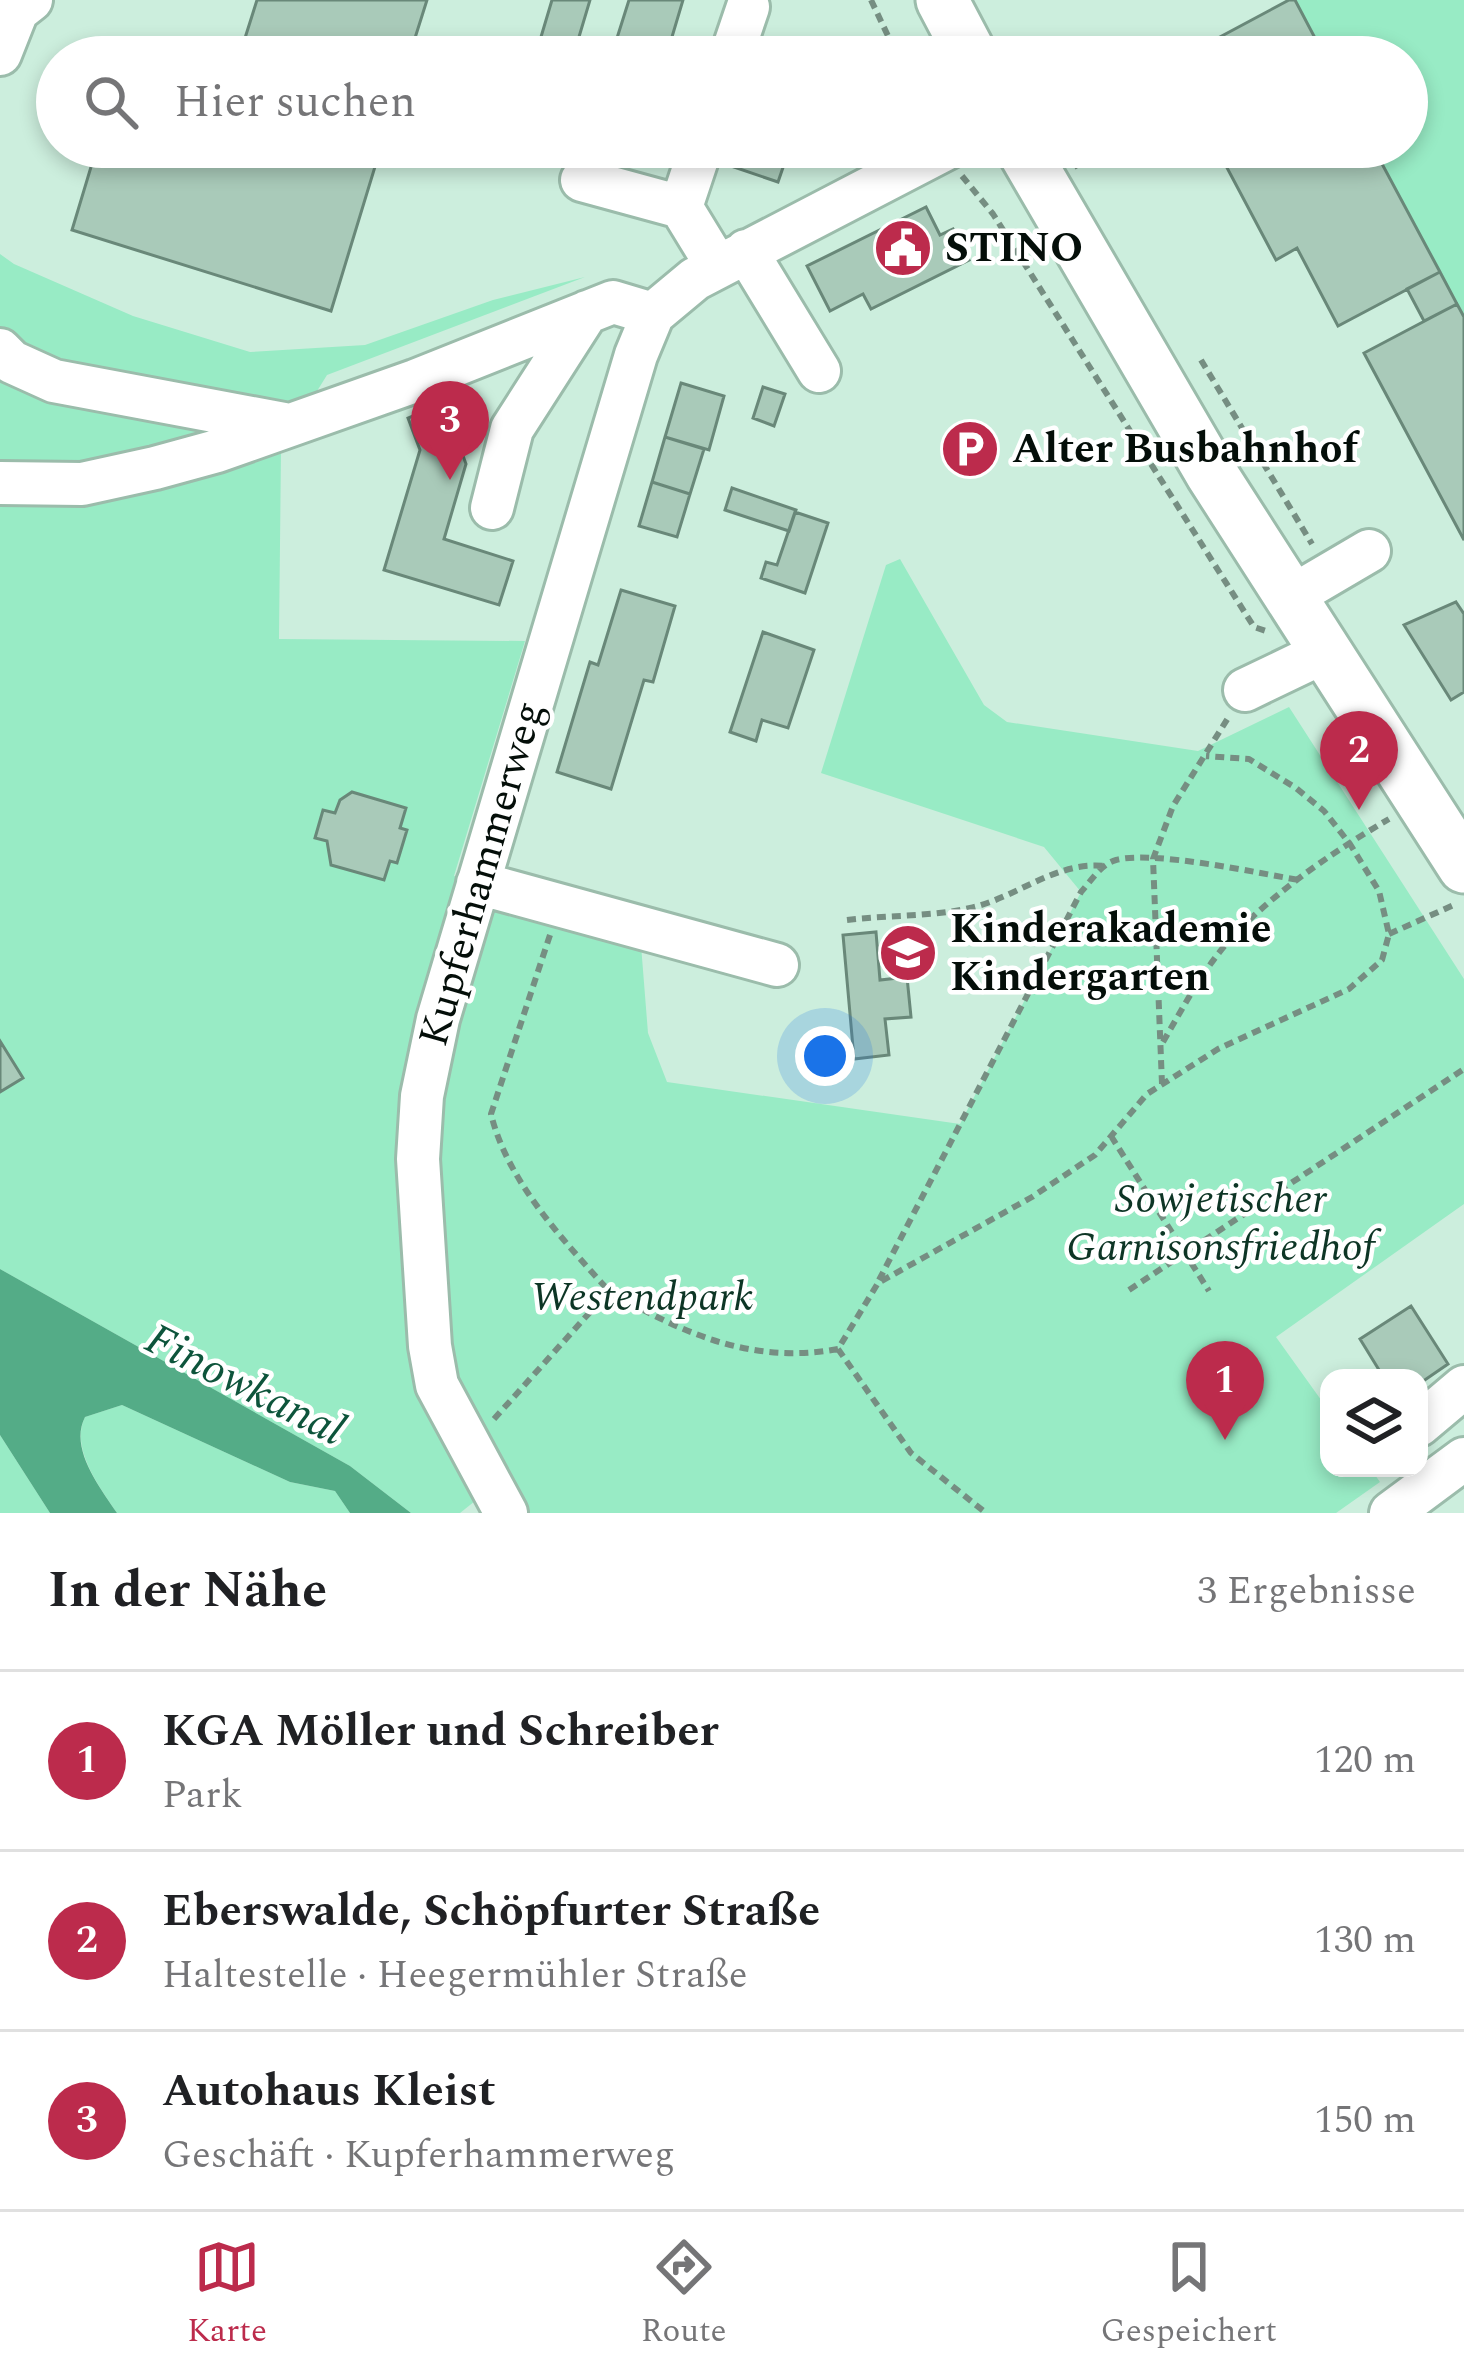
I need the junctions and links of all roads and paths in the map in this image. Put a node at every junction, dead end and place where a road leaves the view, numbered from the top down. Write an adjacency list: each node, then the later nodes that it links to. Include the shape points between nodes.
1 (31, 0): 8 (street, via 17,11)
2 (871, 0): 6 (path)
3 (942, 0): 7 (main road)
4 (748, 7): 5 (street)
5 (738, 36)
6 (888, 36)
7 (961, 36)
8 (0, 54)
9 (694, 168): 14 (street)
10 (909, 168): 15 (street)
11 (959, 168): 20 (path)
12 (1033, 168): 25 (main road)
13 (583, 180): 14 (street)
14 (681, 207): 15 (street)
15 (732, 258): 17 (street); 19 (street)
16 (587, 312): 17 (street, via 613,302); 21 (street); 23 (street, via 512,429)
17 (653, 314): 34 (street, Kupferhammerweg)
18 (0, 350): 21 (street, via 54,381)
19 (819, 371)
20 (1112, 408)
21 (290, 425): 22 (street, via 82,484)
22 (0, 484)
23 (492, 508)
24 (1369, 551): 25 (street)
25 (1289, 598): 26 (main road)
26 (1324, 652): 27 (street); 29 (main road)
27 (1245, 689): 28 (path)
28 (1206, 756): 30 (path, via 1249,759 1296,788); 31 (path, via 1173,806)
29 (1449, 834): 30 (path)
30 (1350, 844): 33 (path); 38 (path, via 1378,891)
31 (1153, 859): 32 (path); 33 (path); 40 (path)
32 (1104, 866): 37 (path, via 1084,864 967,909); 45 (path, via 1081,892)
33 (1299, 880): 40 (path, via 1238,932)
34 (478, 883): 36 (street); 54 (street, Kupferhammerweg, via 422,1096 418,1209 436,1385)
35 (1464, 899): 38 (path)
36 (559, 906): 39 (street); 46 (path, via 491,1114 498,1143 535,1200)
37 (847, 920)
38 (1389, 934): 42 (path, via 1382,960 1348,989)
39 (777, 965)
40 (1161, 1045): 42 (path)
41 (1464, 1069): 44 (path)
42 (1162, 1084): 43 (path)
43 (1111, 1136): 44 (path); 45 (path, via 1032,1197)
44 (1185, 1254): 47 (path); 48 (path)
45 (878, 1283): 49 (path)
46 (610, 1291): 49 (path, via 675,1328 748,1350); 51 (path)
47 (1129, 1291)
48 (1209, 1291)
49 (838, 1349): 55 (path, via 911,1454)
50 (1464, 1387): 52 (street)
51 (517, 1393)
52 (1428, 1417)
53 (1464, 1459): 56 (street)
54 (498, 1510)
55 (986, 1513)
56 (1391, 1513)

